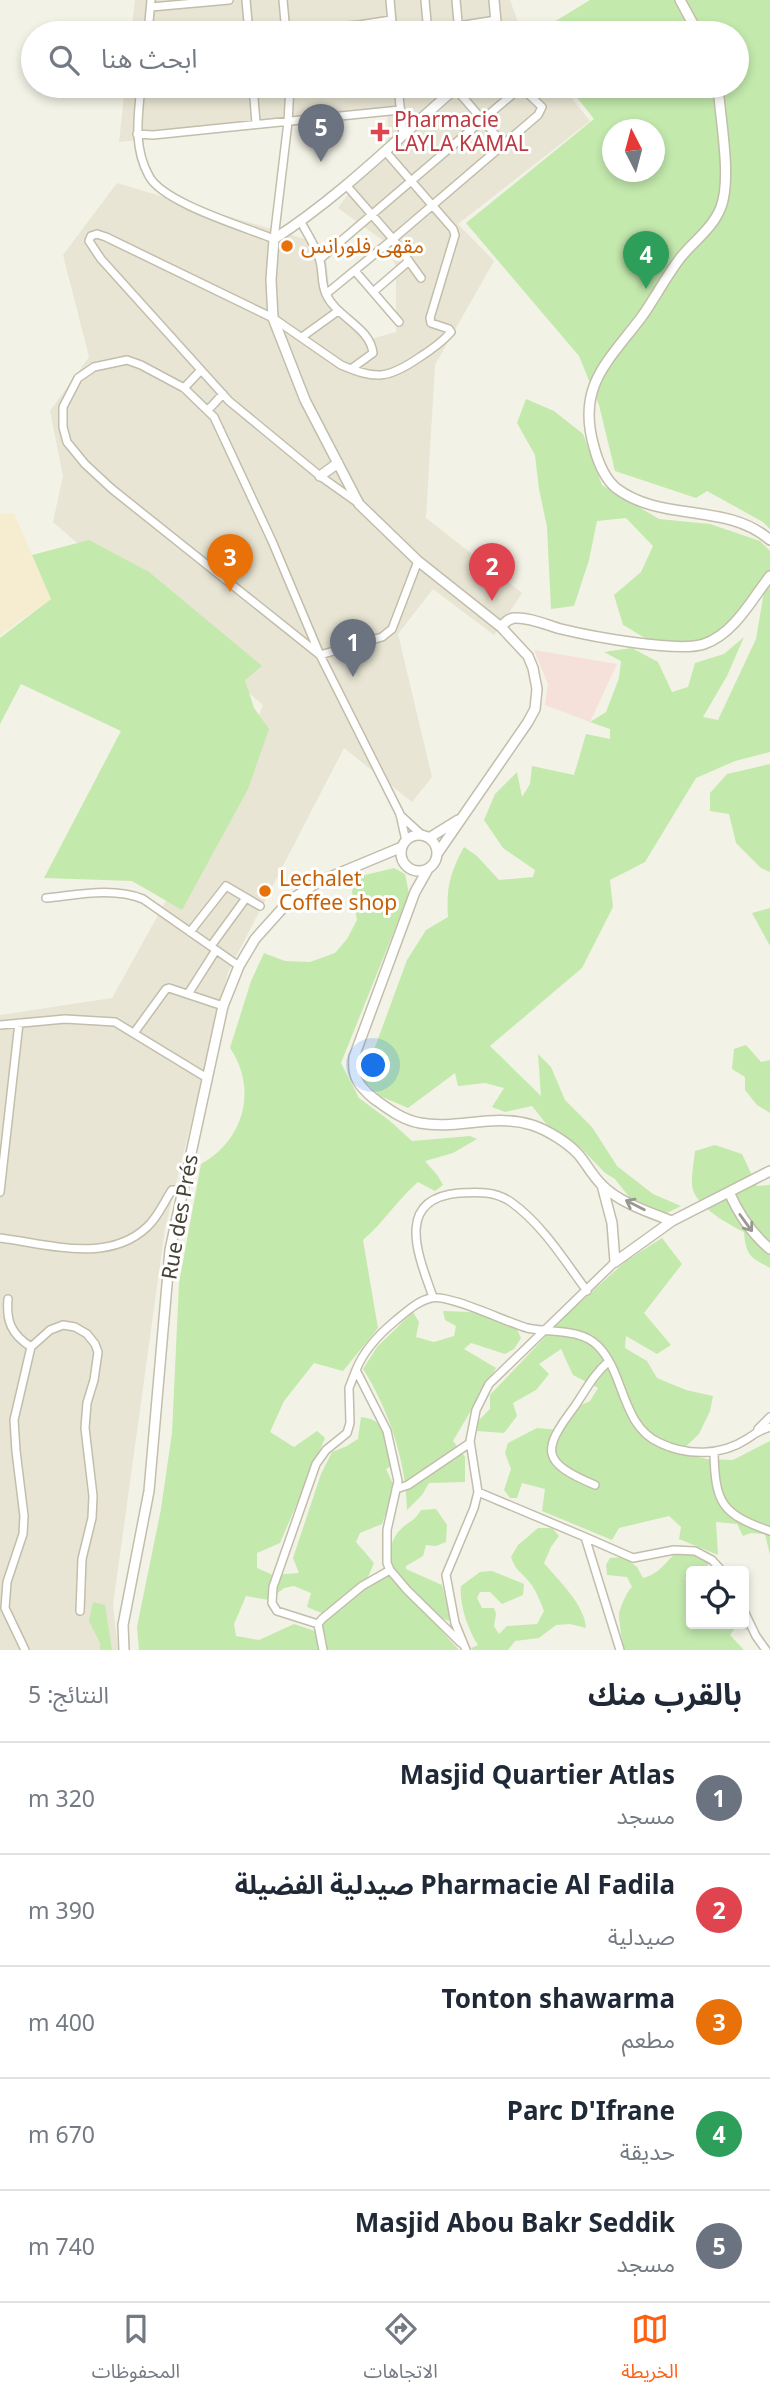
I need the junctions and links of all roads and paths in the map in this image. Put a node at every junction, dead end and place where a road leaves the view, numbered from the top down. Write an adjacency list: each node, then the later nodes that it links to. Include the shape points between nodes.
1 (229, 0): 9 (street)
2 (246, 0): 12 (street)
3 (283, 0): 13 (street)
4 (390, 0): 10 (street)
5 (425, 0): 15 (street)
6 (456, 0): 16 (street)
7 (494, 0): 11 (street)
8 (680, 0): 18 (street)
9 (151, 4)
10 (391, 20): 14 (street)
11 (496, 20): 17 (street)
12 (248, 21)
13 (285, 21)
14 (385, 21)
15 (427, 21)
16 (458, 21)
17 (492, 21)
18 (691, 21)
19 (140, 98): 32 (street)
20 (254, 98): 31 (street)
21 (289, 98): 30 (street)
22 (399, 98): 28 (street)
23 (444, 98): 33 (street)
24 (464, 98): 29 (street)
25 (507, 98): 29 (street)
26 (532, 98): 34 (street, via 541,110)
27 (719, 98): 61 (street, via 724,149 721,207 596,379 589,423 606,476 635,500 659,509 733,521)
28 (400, 110): 30 (street); 33 (street)
29 (481, 120): 34 (street); 36 (street)
30 (288, 122): 31 (street); 41 (street)
31 (256, 123): 32 (street)
32 (137, 134): 41 (street, via 150,179 169,196)
33 (403, 135): 35 (street)
34 (505, 146): 38 (street)
35 (385, 151): 36 (street); 37 (street)
36 (412, 180): 38 (street); 39 (street)
37 (346, 185): 39 (street); 40 (street)
38 (433, 206): 42 (street); 53 (street, via 455,235 430,320 451,332 396,373 373,375)
39 (371, 216): 42 (street); 43 (street)
40 (301, 222): 41 (street); 43 (street)
41 (274, 239): 50 (street)
42 (393, 239): 44 (street); 45 (street)
43 (320, 258): 48 (street)
44 (409, 261): 46 (street); 47 (street)
45 (355, 271): 47 (street); 48 (street)
46 (421, 278)
47 (373, 292): 51 (street)
48 (326, 294): 49 (street)
49 (338, 311): 52 (street); 53 (street, via 360,329 374,351)
50 (273, 318): 52 (street); 54 (street, via 106,237 92,236 89,241 95,253); 58 (street, via 304,400)
51 (399, 322)
52 (302, 337): 53 (street)
53 (351, 369)
54 (201, 370): 55 (street); 56 (street)
55 (184, 388): 57 (street); 65 (street, via 127,360 94,367 78,378 63,407 67,442 112,489)
56 (223, 394): 57 (street); 59 (street)
57 (208, 410): 65 (street, via 272,541)
58 (338, 463): 59 (street); 60 (street)
59 (320, 476): 60 (street)
60 (359, 504): 62 (street)
61 (770, 540)
62 (418, 561): 64 (street); 65 (street, via 392,629 382,637)
63 (770, 576): 64 (street, via 722,635 685,648 520,619)
64 (501, 627): 67 (street, via 533,668 535,709)
65 (320, 655): 66 (street)
66 (400, 814): 68 (street); 69 (street)
67 (462, 818): 68 (street); 70 (street)
68 (426, 837): 69 (street, via 417,835); 70 (street)
69 (404, 844): 71 (street, Rue des Prés); 72 (street)
70 (437, 854): 74 (street)
71 (375, 860): 72 (street, Rue des Prés); 81 (street, Rue des Prés, via 318,882 289,901 265,926)
72 (403, 861): 73 (street)
73 (410, 869): 74 (street); 75 (street)
74 (428, 869): 75 (street)
75 (415, 892): 89 (street, via 354,1057 359,1086 386,1108 421,1123 494,1120 533,1126 576,1151)
76 (46, 898): 79 (street, via 113,892 134,895)
77 (246, 898): 78 (street); 79 (street, via 226,886); 80 (street)
78 (260, 906)
79 (190, 932): 80 (street)
80 (213, 948): 81 (street); 82 (street)
81 (239, 965): 83 (street, Rue des Prés)
82 (188, 994): 83 (street); 86 (street, via 166,989)
83 (223, 1006): 87 (street, Rue des Prés)
84 (19, 1023): 85 (street); 86 (street, via 96,1019 115,1022); 91 (street)
85 (0, 1025)
86 (134, 1033): 87 (street)
87 (207, 1078): 90 (street, Rue des Prés)
88 (770, 1171): 92 (street)
89 (602, 1185): 93 (street, one-way to 89, via 635,1206); 96 (street, via 612,1223)
90 (184, 1190): 94 (street, via 172,1190 145,1228 105,1249); 123 (street, Rue des Prés, via 170,1250 149,1491 123,1625)
91 (0, 1192)
92 (729, 1192): 93 (street); 95 (street, one-way to 95, via 744,1222)
93 (672, 1221): 96 (street)
94 (0, 1238)
95 (770, 1249)
96 (615, 1262): 97 (street)
97 (587, 1291): 98 (street, via 530,1218 508,1200 475,1192 440,1196 421,1210 416,1246); 100 (street)
98 (433, 1297): 100 (street); 103 (street, via 386,1329)
99 (8, 1299): 101 (street, via 12,1331)
100 (543, 1331): 102 (street, via 566,1332 591,1341); 107 (street, via 489,1384 475,1410)
101 (30, 1347): 116 (street, via 14,1420 23,1534); 118 (street, via 50,1330 68,1325 87,1334 97,1352 85,1428 93,1496 82,1559)
102 (608, 1362): 108 (street, via 633,1417 652,1439 679,1450); 109 (street, via 558,1427 551,1448 560,1469)
103 (356, 1370): 110 (street, via 387,1431); 120 (street, via 349,1388 347,1433 316,1464 273,1587 272,1603 277,1611)
104 (770, 1417): 106 (street)
105 (770, 1427): 106 (street)
106 (755, 1432): 108 (street)
107 (470, 1443): 110 (street); 111 (street)
108 (714, 1452): 112 (street, via 723,1505 733,1515)
109 (595, 1485)
110 (397, 1489): 115 (street, via 387,1530)
111 (478, 1492): 113 (street); 121 (street, via 446,1575)
112 (770, 1531)
113 (585, 1537): 114 (street, via 633,1558 695,1551); 125 (street)
114 (717, 1566)
115 (390, 1570): 120 (street, via 362,1586); 121 (street)
116 (4, 1582): 117 (street)
117 (2, 1606): 122 (street)
118 (80, 1611)
119 (749, 1621): 126 (street)
120 (318, 1624): 124 (street)
121 (463, 1647)
122 (25, 1650)
123 (124, 1650)
124 (323, 1650)
125 (620, 1650)
126 (766, 1650)

